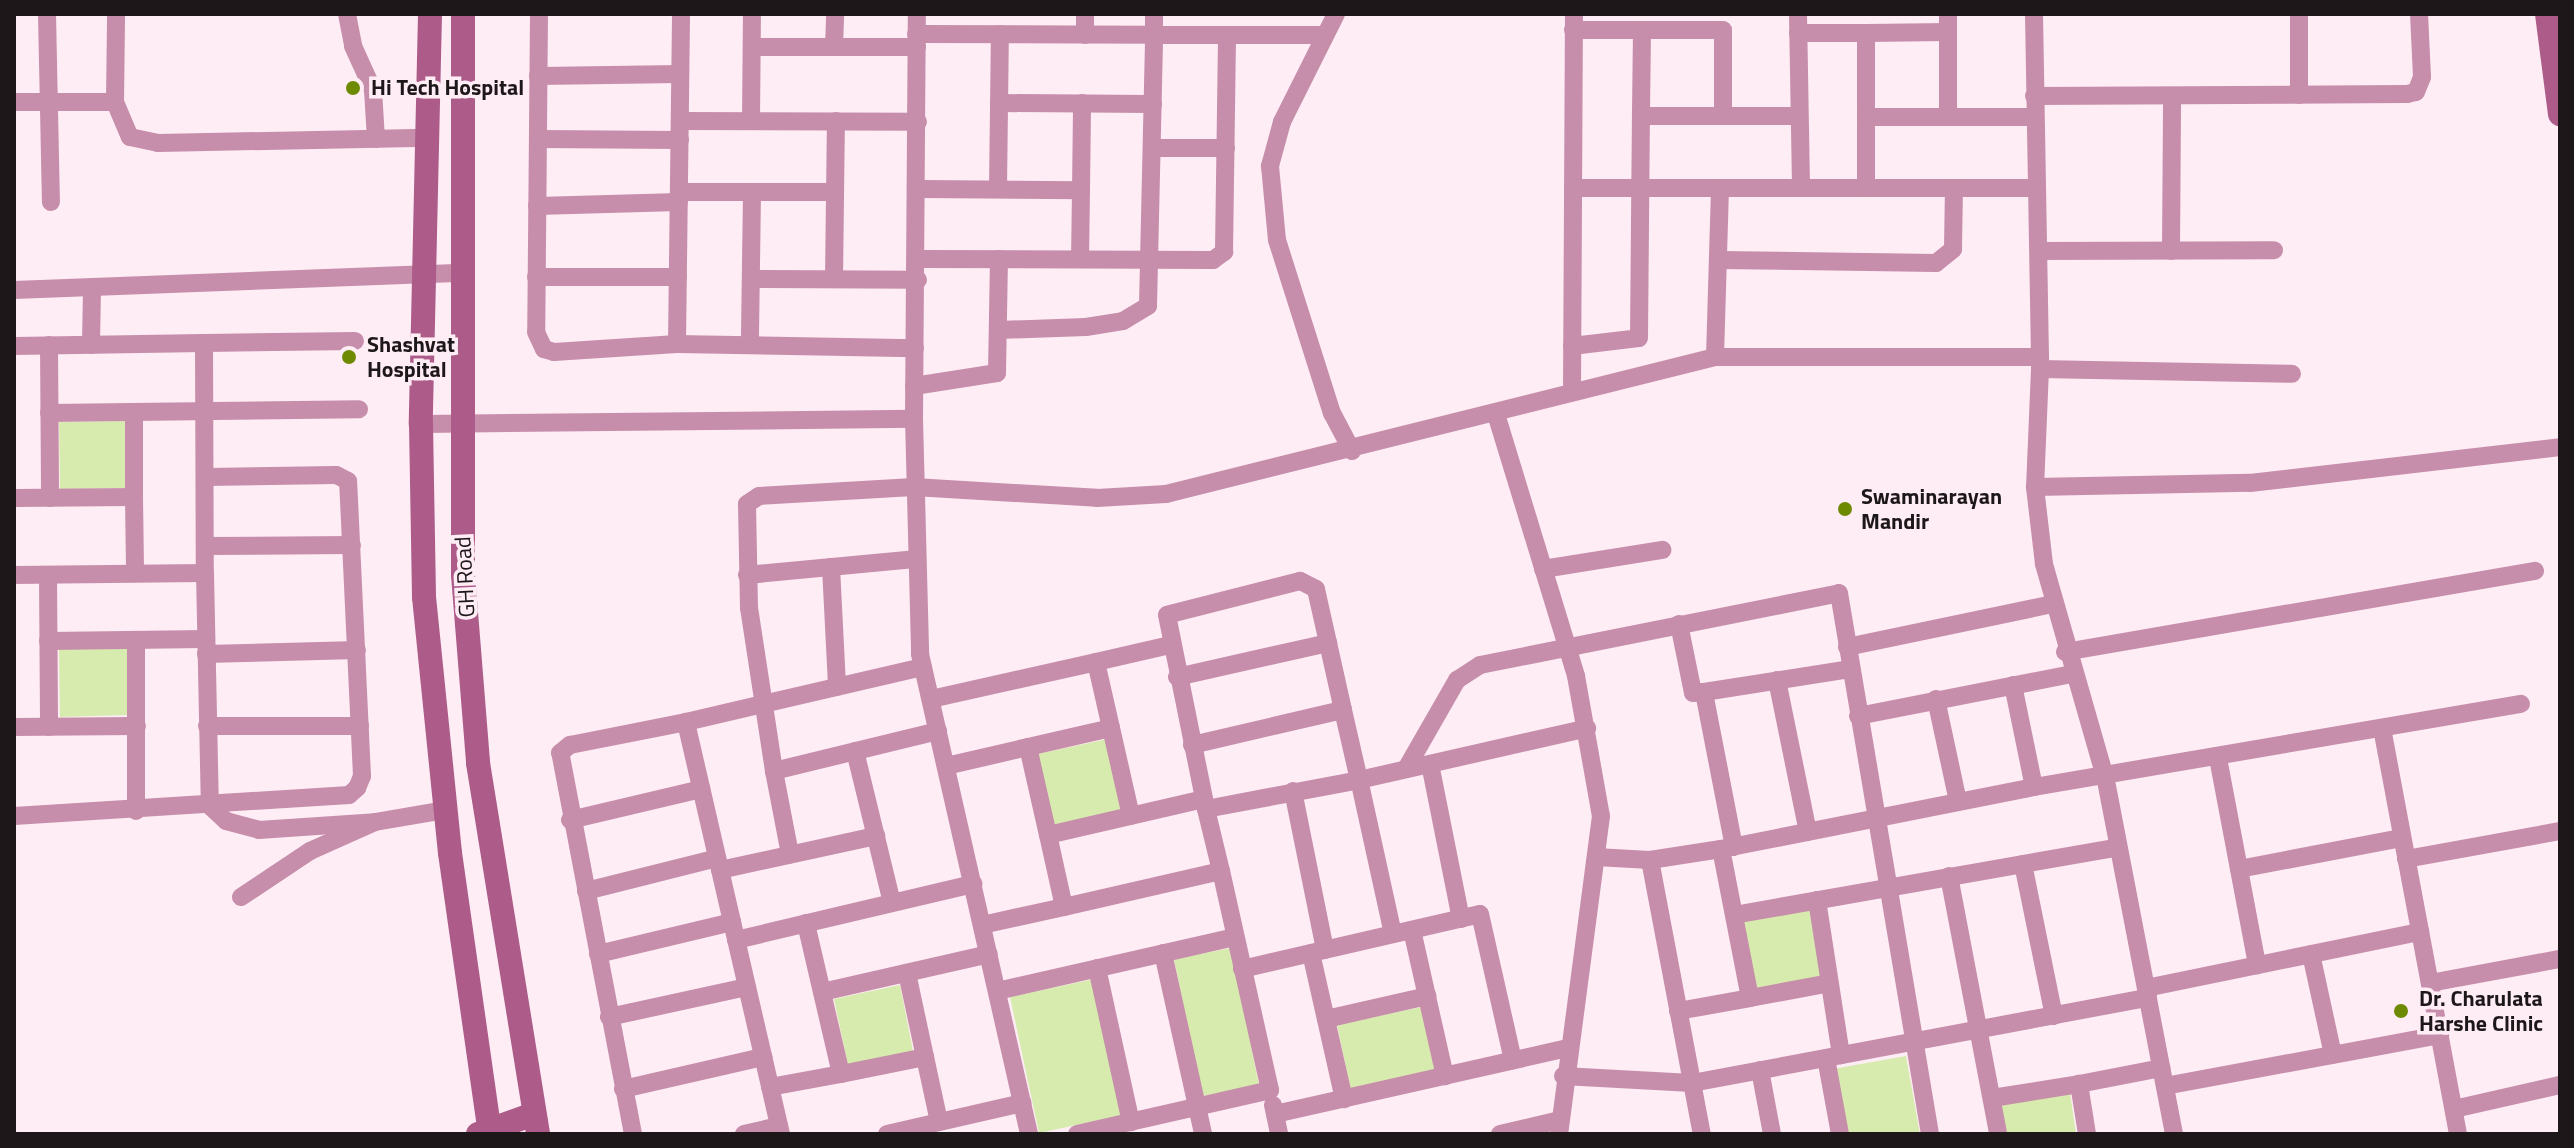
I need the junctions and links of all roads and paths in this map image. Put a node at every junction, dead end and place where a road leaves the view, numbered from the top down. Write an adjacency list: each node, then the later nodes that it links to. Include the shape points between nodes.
1 (47, 14): 38 (street)
2 (116, 14): 39 (street)
3 (347, 14): 55 (street, via 353,46 373,90)
4 (430, 14): 54 (main road, GH Road)
5 (463, 14): 83 (main road, GH Road)
6 (539, 14): 33 (street)
7 (681, 14): 32 (street)
8 (752, 14): 30 (street)
9 (835, 14): 31 (street)
10 (917, 14): 29 (street)
11 (1085, 14): 25 (street)
12 (1154, 14): 26 (street)
13 (1336, 14): 28 (street)
14 (2034, 14): 35 (street)
15 (2299, 14): 34 (street)
16 (2419, 14): 34 (street, via 2422,77 2416,92)
17 (2547, 14): 43 (main road)
18 (1574, 22): 22 (street); 60 (street)
19 (1723, 22): 22 (street); 45 (street)
20 (1798, 23): 23 (street); 46 (street)
21 (1948, 23): 23 (street); 48 (street)
22 (1642, 30): 44 (street)
23 (1866, 33): 47 (street)
24 (1000, 34): 25 (street); 29 (street); 40 (street)
25 (1085, 35): 26 (street)
26 (1154, 35): 27 (street); 42 (street)
27 (1227, 35): 28 (street); 59 (street)
28 (1325, 35): 116 (street, via 1282,122 1270,166 1277,240 1332,413)
29 (916, 41): 31 (street); 53 (street)
30 (752, 47): 31 (street); 51 (street)
31 (834, 47)
32 (680, 74): 33 (street); 50 (street)
33 (538, 76): 56 (street)
34 (2299, 95): 36 (street)
35 (2034, 96): 36 (street); 49 (street)
36 (2172, 96): 77 (street)
37 (14, 102): 38 (street)
38 (47, 102): 39 (street); 73 (street)
39 (115, 102): 55 (street, via 130,137 158,143)
40 (999, 103): 41 (street); 68 (street)
41 (1082, 103): 42 (street); 69 (street)
42 (1153, 104): 58 (street)
43 (2560, 114)
44 (1641, 116): 45 (street); 61 (street)
45 (1723, 116): 46 (street)
46 (1799, 116): 63 (street)
47 (1866, 117): 48 (street); 64 (street)
48 (1948, 117): 49 (street)
49 (2034, 117): 66 (street)
50 (680, 121): 51 (street); 57 (street)
51 (751, 121): 52 (street)
52 (836, 121): 53 (street); 71 (street)
53 (918, 122): 67 (street)
54 (427, 138): 55 (street); 84 (main road, GH Road)
55 (376, 139)
56 (538, 139): 57 (street); 74 (street)
57 (680, 140): 72 (street)
58 (1153, 148): 59 (street); 81 (street)
59 (1226, 148): 81 (street, via 1224,252 1213,260)
60 (1573, 188): 61 (street); 100 (street)
61 (1641, 188): 62 (street); 100 (street, via 1639,338)
62 (1720, 188): 63 (street); 82 (street)
63 (1801, 188): 64 (street)
64 (1866, 188): 65 (street)
65 (1954, 188): 66 (street); 82 (street, via 1953,249 1936,263)
66 (2035, 188): 76 (street)
67 (919, 189): 68 (street); 78 (street)
68 (998, 189): 69 (street)
69 (1081, 190): 80 (street)
70 (752, 192): 71 (street); 72 (street); 87 (street)
71 (835, 192): 88 (street)
72 (679, 197): 74 (street); 86 (street)
73 (51, 202)
74 (537, 206): 85 (street)
75 (2274, 250): 77 (street)
76 (2039, 251): 77 (street); 103 (street)
77 (2171, 251)
78 (919, 259): 79 (street); 89 (street)
79 (999, 259): 80 (street); 92 (street)
80 (1080, 259): 81 (street)
81 (1152, 259): 92 (street, via 1148,306 1123,321)
82 (1719, 260): 102 (street)
83 (463, 273): 84 (street); 113 (main road, GH Road)
84 (424, 274): 90 (street); 114 (main road, GH Road)
85 (536, 277): 86 (street); 96 (street, via 536,332 544,349)
86 (678, 277): 96 (street)
87 (751, 279): 88 (street); 95 (street)
88 (834, 279): 89 (street)
89 (918, 280): 101 (street)
90 (92, 287): 91 (street); 98 (street)
91 (14, 290)
92 (999, 330): 105 (street, via 999,366 989,378)
93 (355, 341): 94 (street)
94 (204, 343): 98 (street); 108 (street)
95 (750, 343): 96 (street); 101 (street)
96 (677, 344)
97 (49, 345): 98 (street); 99 (street); 110 (street)
98 (91, 345)
99 (14, 346)
100 (1572, 346): 106 (street)
101 (915, 348): 105 (street)
102 (1715, 357): 103 (street); 106 (street)
103 (2040, 363): 104 (street); 119 (street)
104 (2292, 374)
105 (914, 386): 112 (street)
106 (1572, 392): 111 (street)
107 (359, 409): 108 (street)
108 (204, 411): 109 (street); 117 (street)
109 (134, 412): 110 (street); 120 (street)
110 (49, 413): 122 (street)
111 (1496, 414): 116 (street); 128 (street)
112 (914, 419): 113 (street); 118 (street)
113 (459, 422): 114 (street); 275 (main road, GH Road, via 478,763)
114 (421, 424): 187 (main road, GH Road, via 424,597)
115 (2560, 447): 119 (street, via 2278,481)
116 (1352, 451): 118 (street, via 1166,494 1097,498)
117 (205, 477): 123 (street, via 344,477); 124 (street)
118 (914, 487): 126 (street); 134 (street, via 759,496 747,504 744,519)
119 (2035, 487): 135 (street)
120 (134, 497): 122 (street); 130 (street)
121 (14, 498): 122 (street)
122 (50, 498)
123 (352, 545): 124 (street); 144 (street)
124 (205, 546): 131 (street)
125 (1662, 550): 128 (street)
126 (917, 559): 127 (street); 147 (street)
127 (831, 567): 134 (street); 153 (street)
128 (1543, 569): 142 (street)
129 (2535, 571): 145 (street)
130 (135, 573): 131 (street); 133 (street)
131 (205, 573): 141 (street)
132 (14, 575): 133 (street)
133 (48, 575): 138 (street)
134 (747, 575): 158 (street)
135 (2053, 604): 143 (street); 145 (street)
136 (1679, 624): 142 (street); 143 (street, via 1839,593); 154 (street, via 1693,693)
137 (136, 640): 138 (street); 141 (street); 162 (street)
138 (48, 641): 166 (street)
139 (1328, 643): 140 (street, via 1316,589 1300,581 1176,609 1165,622); 150 (street); 159 (street)
140 (1170, 645): 146 (street); 150 (street)
141 (206, 646): 144 (street); 163 (street)
142 (1567, 647): 168 (street); 177 (street, via 1466,672)
143 (1847, 647): 148 (street)
144 (357, 650): 164 (street)
145 (2065, 652): 149 (street)
146 (1096, 662): 155 (street); 167 (street)
147 (923, 667): 153 (street); 155 (street)
148 (1851, 669): 151 (street); 160 (street)
149 (2072, 674): 152 (street); 179 (street)
150 (1177, 677): 171 (street)
151 (1777, 680): 154 (street); 195 (street)
152 (2013, 685): 156 (street); 181 (street)
153 (837, 687): 158 (street)
154 (1704, 692): 200 (street)
155 (931, 699): 170 (street)
156 (1936, 699): 160 (street); 184 (street)
157 (2521, 704): 169 (street)
158 (760, 705): 161 (street); 178 (street)
159 (1343, 710): 171 (street); 180 (street)
160 (1858, 716): 191 (street)
161 (686, 722): 182 (street); 192 (street, via 570,745 559,765)
162 (137, 726): 166 (street); 188 (street)
163 (207, 726): 164 (street); 186 (street)
164 (360, 726): 186 (street, via 362,776 349,795)
165 (14, 727): 166 (street)
166 (49, 727)
167 (1111, 728): 172 (street); 190 (street)
168 (1587, 728): 175 (street); 202 (street, via 1601,816)
169 (2382, 728): 174 (street); 198 (street)
170 (938, 731): 173 (street); 176 (street)
171 (1192, 745): 185 (street)
172 (1028, 747): 176 (street); 196 (street)
173 (855, 751): 178 (street); 197 (street)
174 (2218, 758): 179 (street); 207 (street)
175 (1430, 764): 177 (street); 218 (street)
176 (946, 766): 210 (street)
177 (1406, 769): 180 (street)
178 (774, 771): 201 (street)
179 (2105, 777): 181 (street); 199 (street)
180 (1359, 780): 183 (street); 222 (street)
181 (2034, 787): 184 (street)
182 (701, 789): 192 (street); 205 (street)
183 (1293, 791): 185 (street); 225 (street)
184 (1958, 802): 191 (street)
185 (1205, 804): 190 (street); 208 (street)
186 (210, 806): 188 (street); 193 (street, via 226,821 259,830)
187 (446, 810): 193 (street); 278 (main road, GH Road)
188 (136, 811): 189 (street)
189 (14, 816)
190 (1131, 816): 196 (street)
191 (1874, 819): 195 (street); 211 (street)
192 (570, 820): 212 (street)
193 (375, 822): 213 (street, via 310,851)
194 (2560, 831): 203 (street)
195 (1808, 832): 200 (street)
196 (1048, 835): 216 (street)
197 (876, 836): 201 (street); 215 (street)
198 (2402, 838): 203 (street); 207 (street)
199 (2118, 847): 206 (street); 240 (street)
200 (1728, 848): 204 (street); 217 (street)
201 (790, 854): 205 (street)
202 (1596, 857): 204 (street); 250 (street)
203 (2406, 859): 223 (street)
204 (1650, 860): 243 (street)
205 (718, 864): 212 (street); 221 (street)
206 (2023, 864): 209 (street); 244 (street)
207 (2239, 869): 231 (street)
208 (1221, 871): 216 (street); 224 (street)
209 (1949, 876): 211 (street); 247 (street)
210 (973, 884): 215 (street); 220 (street)
211 (1887, 887): 214 (street); 249 (street)
212 (586, 891): 227 (street)
213 (241, 897)
214 (1817, 900): 217 (street); 235 (street)
215 (892, 903): 219 (street)
216 (1064, 907): 220 (street)
217 (1734, 915): 242 (street)
218 (1461, 919): 222 (street); 255 (street, via 1480,914)
219 (806, 923): 221 (street); 239 (street)
220 (982, 925): 228 (street)
221 (734, 931): 227 (street); 237 (street)
222 (1403, 932): 225 (street); 241 (street)
223 (2420, 932): 229 (street); 236 (street)
224 (1235, 937): 226 (street); 233 (street)
225 (1318, 952): 233 (street); 246 (street)
226 (1163, 953): 232 (street); 270 (street)
227 (598, 954): 245 (street)
228 (989, 954): 234 (street); 238 (street)
229 (2311, 954): 231 (street); 251 (street)
230 (2560, 959): 236 (street)
231 (2257, 965): 240 (street)
232 (1097, 968): 238 (street); 274 (street)
233 (1242, 969): 266 (street)
234 (907, 973): 239 (street); 254 (street)
235 (1830, 983): 242 (street); 252 (street)
236 (2430, 983): 248 (street)
237 (747, 987): 245 (street); 253 (street)
238 (997, 991): 269 (street)
239 (822, 992): 257 (street)
240 (2147, 993): 244 (street); 260 (street)
241 (1427, 996): 246 (street); 258 (street)
242 (1750, 998): 243 (street)
243 (1678, 1011): 261 (street)
244 (2054, 1016): 247 (street)
245 (609, 1017): 265 (street)
246 (1326, 1019): 268 (street)
247 (1979, 1029): 249 (street); 267 (street)
248 (2440, 1035): 251 (street); 271 (street)
249 (1915, 1042): 252 (street); 290 (street)
250 (1568, 1048): 255 (street); 259 (street)
251 (2333, 1055): 260 (street)
252 (1834, 1056): 256 (street); 289 (street)
253 (763, 1057): 264 (street); 265 (street)
254 (925, 1057): 257 (street); 273 (street)
255 (1513, 1060): 258 (street)
256 (1760, 1070): 261 (street); 288 (street)
257 (841, 1074): 264 (street)
258 (1445, 1076): 268 (street)
259 (1563, 1076): 261 (street); 276 (street)
260 (2163, 1077): 262 (street); 293 (street)
261 (1692, 1083): 287 (street)
262 (2079, 1084): 267 (street); 292 (street)
263 (2560, 1085): 271 (street)
264 (770, 1087): 277 (street)
265 (623, 1089): 279 (street)
266 (1270, 1090): 270 (street); 272 (street)
267 (1992, 1098): 291 (street)
268 (1344, 1099): 272 (street)
269 (1022, 1103): 273 (street); 282 (street)
270 (1197, 1107): 274 (street); 284 (street)
271 (2454, 1109): 294 (street)
272 (1275, 1114): 285 (street)
273 (939, 1122): 281 (street)
274 (1131, 1122): 283 (street)
275 (536, 1124): 278 (main road)
276 (1558, 1128): 286 (street)
277 (780, 1130): 280 (street)
278 (486, 1133)
279 (633, 1134)
280 (744, 1134)
281 (887, 1134)
282 (1029, 1134)
283 (1077, 1134)
284 (1203, 1134)
285 (1279, 1134)
286 (1503, 1134)
287 (1702, 1134)
288 (1772, 1134)
289 (1840, 1134)
290 (1930, 1134)
291 (1998, 1134)
292 (2087, 1134)
293 (2174, 1134)
294 (2458, 1134)

